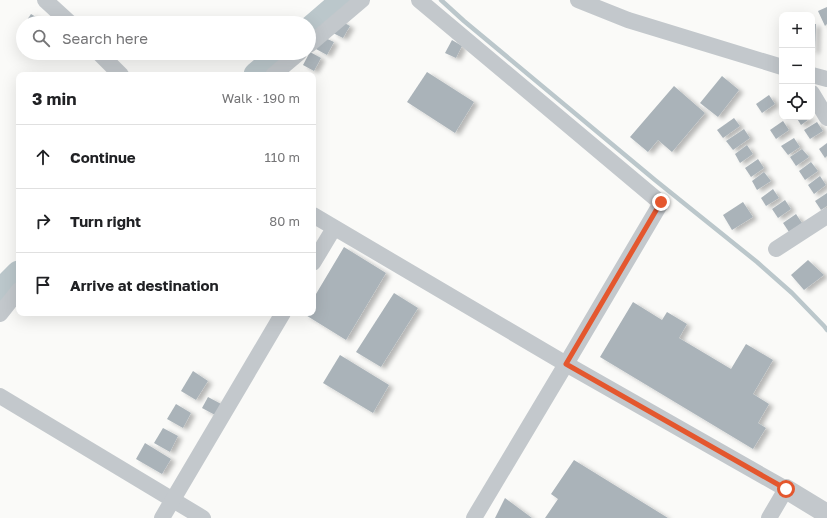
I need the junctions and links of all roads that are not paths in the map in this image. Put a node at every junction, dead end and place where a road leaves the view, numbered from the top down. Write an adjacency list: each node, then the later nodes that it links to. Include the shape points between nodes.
1 (44, 0): 5 (street)
2 (362, 0): 6 (street)
3 (419, 0): 24 (street, via 661,202)
4 (578, 0): 9 (street, via 628,20)
5 (63, 16)
6 (316, 39)
7 (107, 60): 10 (street)
8 (291, 60): 11 (street)
9 (779, 66)
10 (118, 72)
11 (277, 72)
12 (815, 76): 13 (street)
13 (827, 79)
14 (815, 98): 15 (street)
15 (827, 118)
16 (827, 216): 19 (street)
17 (316, 217): 18 (street)
18 (334, 228): 20 (street); 24 (street)
19 (776, 249)
20 (316, 258)
21 (16, 294): 22 (street)
22 (0, 314)
23 (281, 316): 27 (street)
24 (566, 364): 26 (street); 31 (street)
25 (0, 396): 27 (street)
26 (786, 489): 28 (street); 32 (street)
27 (172, 500): 29 (street); 30 (street)
28 (827, 514)
29 (162, 518)
30 (203, 518)
31 (474, 518)
32 (769, 518)

